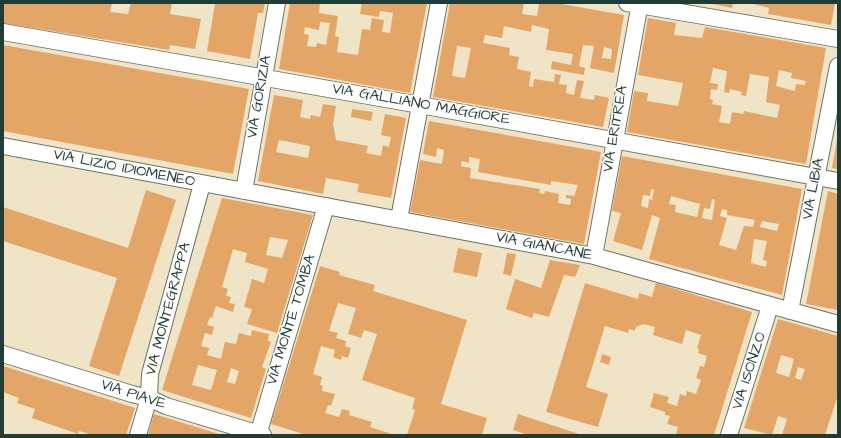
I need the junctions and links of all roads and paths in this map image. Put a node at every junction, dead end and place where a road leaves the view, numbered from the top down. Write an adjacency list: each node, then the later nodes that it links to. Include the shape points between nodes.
1 (277, 3): 7 (street, VIA GORIZIA)
2 (439, 3): 8 (street)
3 (635, 4): 5 (street); 9 (street, VIA ERITREA)
4 (3, 32): 7 (street, VIA GALLIANO MAGGIORE)
5 (838, 39)
6 (838, 66): 11 (street, VIA LIBIA)
7 (263, 78): 8 (street, VIA GALLIANO MAGGIORE); 14 (street, VIA GORIZIA)
8 (420, 105): 9 (street, VIA GALLIANO MAGGIORE); 16 (street)
9 (614, 140): 11 (street, VIA GALLIANO MAGGIORE); 17 (street, VIA ERITREA)
10 (3, 146): 13 (street, VIA LIZIO IDIOMENEO)
11 (816, 177): 12 (street, VIA GALLIANO MAGGIORE); 19 (street, VIA LIBIA)
12 (838, 181)
13 (202, 184): 14 (street, VIA LIZIO IDIOMENEO); 22 (street, VIA MONTEGRAPPA, via 150,374)
14 (244, 191): 15 (street, VIA GIANCANE)
15 (326, 206): 16 (street, VIA GIANCANE); 24 (street, VIA MONTE TOMBA)
16 (399, 219): 17 (street, VIA GIANCANE)
17 (594, 256): 18 (street, VIA GIANCANE)
18 (770, 306): 19 (street, VIA GIANCANE); 25 (street, VIA ISONZO)
19 (790, 311): 20 (street, VIA GIANCANE)
20 (838, 324)
21 (3, 354): 22 (street, VIA PIAVE)
22 (149, 398): 23 (street, VIA MONTEGRAPPA); 24 (street, VIA PIAVE, via 166,406)
23 (138, 435)
24 (260, 435)
25 (730, 435)

